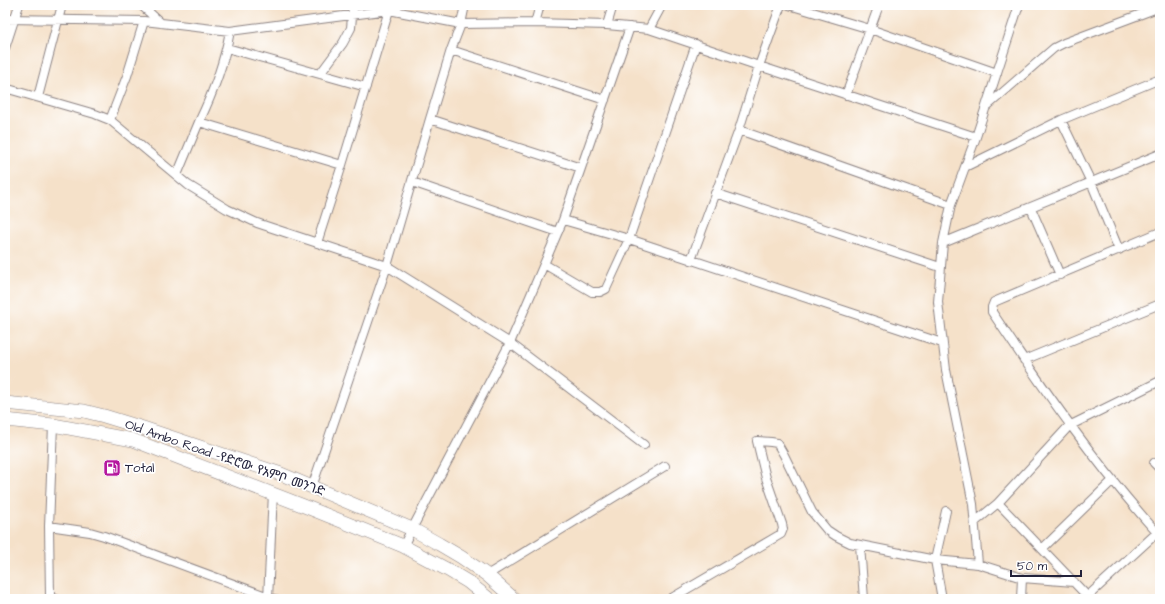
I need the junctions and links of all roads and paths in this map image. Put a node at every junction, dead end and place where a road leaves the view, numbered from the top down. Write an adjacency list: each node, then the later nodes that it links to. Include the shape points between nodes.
1 (19, 5): 17 (street)
2 (62, 5): 18 (street)
3 (141, 5): 20 (street)
4 (353, 5): 15 (street)
5 (466, 5): 22 (street)
6 (540, 5): 21 (street)
7 (613, 5): 23 (street)
8 (662, 5): 25 (street)
9 (781, 5): 32 (street)
10 (789, 5): 26 (street)
11 (879, 5): 26 (street)
12 (1019, 5): 33 (street)
13 (1160, 7): 41 (street, via 1064,42)
14 (390, 8): 15 (street); 22 (street); 36 (street)
15 (353, 15): 27 (street); 34 (street, via 351,28 343,43)
16 (5, 19): 17 (street)
17 (15, 19): 18 (street); 29 (street)
18 (58, 19): 19 (street); 39 (street)
19 (144, 21): 20 (street); 43 (street)
20 (162, 23): 27 (street)
21 (534, 23): 22 (street); 23 (street)
22 (461, 24): 31 (street)
23 (607, 25): 24 (street)
24 (630, 26): 25 (street); 40 (street)
25 (649, 28): 28 (street)
26 (870, 30): 33 (street); 38 (street)
27 (230, 31): 30 (street)
28 (696, 44): 32 (street); 61 (street)
29 (5, 48)
30 (227, 48): 34 (street); 45 (street, via 222,68)
31 (451, 50): 40 (street); 42 (street)
32 (759, 66): 38 (street); 46 (street)
33 (997, 73): 41 (street)
34 (320, 74): 36 (street)
35 (1160, 79): 44 (street)
36 (366, 87): 49 (street)
37 (5, 88): 39 (street)
38 (846, 95): 47 (street)
39 (38, 97): 43 (street)
40 (605, 100): 51 (street)
41 (986, 107): 47 (street)
42 (430, 119): 51 (street); 53 (street)
43 (110, 120): 52 (street)
44 (1061, 120): 50 (street); 54 (street)
45 (199, 122): 49 (street); 52 (street)
46 (739, 130): 55 (street); 56 (street)
47 (976, 137): 50 (street)
48 (1160, 154): 54 (street)
49 (342, 165): 62 (street)
50 (966, 166): 56 (street)
51 (581, 168): 58 (street)
52 (177, 174): 62 (street, via 188,185 227,209 257,223)
53 (412, 182): 59 (street); 67 (street)
54 (1091, 182): 57 (street); 64 (street)
55 (715, 193): 65 (street); 68 (street)
56 (951, 205): 63 (street)
57 (1031, 208): 63 (street); 69 (street)
58 (563, 220): 59 (street); 61 (street)
59 (558, 232): 66 (street)
60 (1160, 232): 64 (street)
61 (629, 239): 65 (street); 66 (street, via 606,289 600,292 592,292)
62 (317, 243): 67 (street)
63 (943, 243): 68 (street)
64 (1119, 250): 69 (street)
65 (691, 260): 72 (street)
66 (544, 264): 71 (street)
67 (387, 266): 71 (street); 84 (street)
68 (940, 267): 72 (street, via 938,302)
69 (1060, 275): 73 (street, via 994,302 992,312)
70 (1160, 304): 73 (street)
71 (510, 343): 79 (street); 90 (street)
72 (942, 343): 88 (street)
73 (1024, 360): 78 (street)
74 (1160, 381): 78 (street)
75 (5, 403): 84 (main road, Old Ambo Road -የድሮው የአምቦ መንገድ, via 84,411 104,416 281,474)
76 (5, 420): 77 (main road, Old Ambo Road -የድሮው የአምቦ መንገድ)
77 (53, 425): 85 (main road, Old Ambo Road -የድሮው የአምቦ መንገድ, via 133,440); 89 (street)
78 (1069, 426): 83 (street); 86 (street)
79 (644, 445)
80 (1154, 463): 82 (street)
81 (665, 466): 97 (street)
82 (1160, 469)
83 (1112, 482): 91 (street); 94 (street)
84 (312, 487): 90 (main road, Old Ambo Road -የድሮው የአምቦ መንገድ)
85 (273, 493): 93 (main road, Old Ambo Road -የድሮው የአምቦ መንገድ); 101 (street)
86 (998, 503): 88 (street); 94 (street)
87 (946, 511): 95 (street)
88 (975, 522): 96 (street)
89 (49, 526): 100 (street); 101 (street, via 104,536)
90 (412, 529): 93 (street); 97 (main road, Old Ambo Road -የድሮው የአምቦ መንገድ, via 461,557)
91 (1159, 533): 102 (street)
92 (860, 545): 95 (street); 105 (street, via 850,543 827,530 812,512 777,443 757,441 766,478 782,524 781,534); 106 (street)
93 (403, 546): 103 (main road, Old Ambo Road -የድሮው የአምቦ መንገድ, via 468,582)
94 (1042, 549): 99 (street)
95 (935, 560): 96 (street); 107 (street)
96 (978, 564): 98 (street)
97 (487, 576): 104 (main road, Old Ambo Road -የድሮው የአምቦ መንገድ)
98 (1022, 578): 99 (street); 108 (street)
99 (1074, 582): 102 (street)
100 (52, 598)
101 (270, 598)
102 (1089, 598)
103 (488, 599)
104 (514, 599)
105 (670, 599)
106 (864, 599)
107 (942, 599)
108 (1021, 599)

